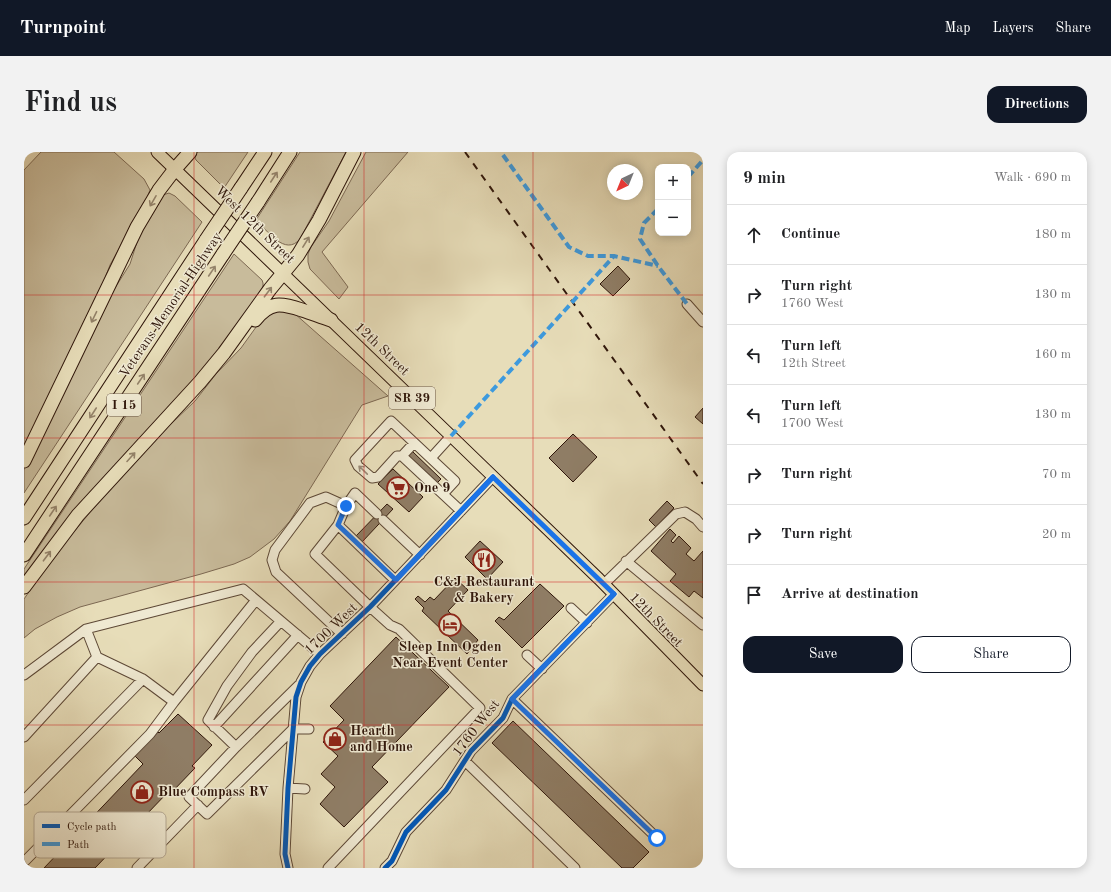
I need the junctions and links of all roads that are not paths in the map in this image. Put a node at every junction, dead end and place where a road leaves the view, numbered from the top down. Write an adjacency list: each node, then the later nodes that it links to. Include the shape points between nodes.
1 (157, 152): 6 (main road, West 12th Street / SR 39)
2 (190, 152): 6 (highway)
3 (265, 152): 21 (highway, Veterans Memorial Highway / I 15, one-way to 21, bridge)
4 (290, 152): 24 (highway, Veterans Memorial Highway / I 15, one-way to 4, bridge)
5 (354, 152): 7 (highway, one-way to 5, via 319,220)
6 (175, 169): 7 (main road, West 12th Street / SR 39); 16 (highway, one-way to 16, via 137,227)
7 (283, 274): 9 (main road, West 12th Street / SR 39); 11 (highway, one-way to 7)
8 (687, 304): 10 (street)
9 (331, 320): 11 (highway, via 289,306 270,306 263,310 242,338); 12 (main road, 12th Street / SR 39)
10 (703, 322)
11 (224, 353): 29 (highway, one-way to 11, via 78,515)
12 (451, 436): 15 (street); 17 (main road, 12th Street / SR 39)
13 (414, 443): 14 (street); 14 (street, one-way to 13, via 397,456 378,477 372,478 355,460 391,421); 15 (street)
14 (402, 456): 18 (street)
15 (431, 458): 18 (street, via 455,481)
16 (24, 461)
17 (493, 477): 20 (street, 1700 West); 28 (main road, 12th Street / SR 39)
18 (443, 494): 20 (street)
19 (346, 506): 22 (street); 25 (street, via 355,493); 38 (street, via 326,498 310,503 275,550 272,560 276,572)
20 (461, 511): 25 (street, 1700 West)
21 (24, 518)
22 (338, 525): 27 (street); 32 (street, via 315,554)
23 (703, 527): 26 (street, via 685,512 676,514)
24 (24, 555)
25 (420, 555): 27 (street, 1700 West)
26 (626, 561): 28 (street); 36 (street)
27 (396, 580): 32 (street, 1700 West)
28 (604, 584): 30 (main road, 12th Street / SR 39)
29 (24, 587)
30 (614, 594): 35 (street, 1760 West); 47 (main road, 12th Street / SR 39)
31 (256, 600): 34 (street); 37 (street, via 243,589); 49 (street)
32 (370, 607): 38 (street, 1700 West); 68 (street, via 390,625 399,629 480,708)
33 (571, 608): 35 (street)
34 (281, 621): 39 (street); 50 (street, via 252,652 226,686 208,720)
35 (587, 623): 43 (street, 1760 West)
36 (703, 625)
37 (86, 629): 42 (street); 44 (street)
38 (342, 634): 40 (street, 1700 West)
39 (298, 635): 40 (street); 50 (street)
40 (320, 654): 46 (street, 1700 West)
41 (527, 655): 43 (street)
42 (97, 658): 45 (street); 53 (street)
43 (542, 669): 48 (street, 1760 West)
44 (24, 675)
45 (143, 680): 49 (street); 58 (street)
46 (301, 682): 51 (street, 1700 West, via 296,698); 54 (street)
47 (703, 686)
48 (512, 699): 55 (street, 1760 West, via 503,718); 62 (street)
49 (174, 702): 60 (street, via 150,734)
50 (214, 726): 54 (street)
51 (293, 729): 52 (street); 56 (street, 1700 West); 59 (street, via 207,814)
52 (309, 729)
53 (24, 737)
54 (236, 747): 59 (street, via 189,797)
55 (465, 760): 69 (street, 1760 West, via 446,790 406,832 392,861); 70 (street)
56 (288, 788): 57 (street); 67 (street, 1700 West, via 285,854)
57 (305, 789)
58 (24, 800)
59 (198, 805): 61 (street)
60 (73, 812)
61 (166, 838)
62 (657, 838)
63 (34, 852): 65 (street)
64 (147, 858): 66 (street)
65 (24, 862)
66 (137, 868)
67 (288, 868)
68 (328, 868)
69 (385, 868)
70 (575, 868)

